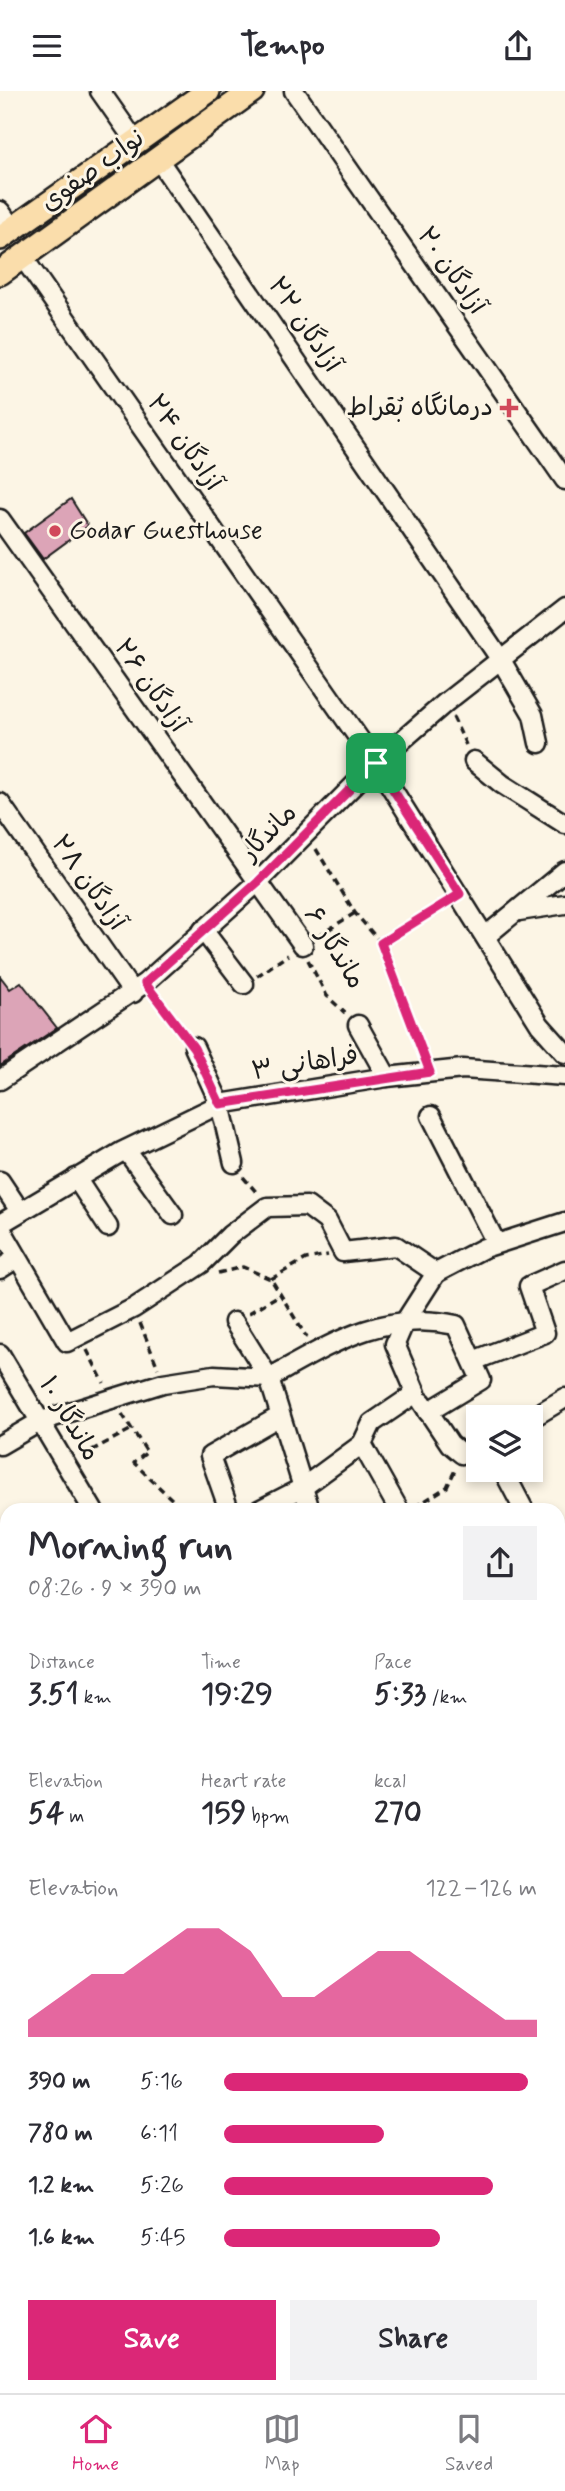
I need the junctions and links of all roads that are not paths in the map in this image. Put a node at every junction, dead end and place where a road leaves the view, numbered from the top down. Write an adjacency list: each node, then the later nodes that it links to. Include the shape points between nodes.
1 (100, 91): 5 (street)
2 (208, 91): 5 (main road, نواب صفوی)
3 (252, 91): 6 (main road, نواب صفوی)
4 (294, 91): 10 (street, آزادگان ۲۰)
5 (135, 141): 7 (main road, نواب صفوی)
6 (158, 159): 8 (main road, نواب صفوی); 13 (street, آزادگان ۲۲)
7 (4, 226)
8 (22, 256): 9 (main road, نواب صفوی); 16 (street, آزادگان ۲۴)
9 (0, 272)
10 (565, 480)
11 (0, 519): 20 (street, آزادگان ۲۶)
12 (565, 609): 13 (street, ماندگار)
13 (501, 660): 14 (street, آزادگان ۲۲, via 533,715); 16 (street, ماندگار)
14 (538, 743)
15 (474, 761): 18 (street)
16 (376, 763): 20 (street, ماندگار); 24 (street, آزادگان ۲۴)
17 (0, 803): 27 (street, آزادگان ۲۸)
18 (565, 824)
19 (565, 871): 22 (street)
20 (258, 882): 23 (street, ماندگار); 25 (street, ماندگار ۶)
21 (565, 904): 22 (street)
22 (519, 911): 24 (street)
23 (203, 930): 26 (street); 27 (street, ماندگار)
24 (486, 936): 30 (street, آزادگان ۲۴, via 540,1025)
25 (303, 944)
26 (244, 984)
27 (139, 988): 33 (street, ماندگار)
28 (359, 1025): 32 (street, ماندگار ۶)
29 (194, 1048): 34 (street)
30 (564, 1049)
31 (565, 1076): 32 (street, فراهانی ۳, via 463,1069)
32 (387, 1077): 34 (street, فراهانی ۳)
33 (0, 1080)
34 (220, 1104): 36 (street, فراهانی ۳); 37 (street)
35 (431, 1116): 45 (street)
36 (125, 1150): 38 (street, فراهانی ۳); 41 (street)
37 (234, 1163)
38 (76, 1178): 40 (street, فراهانی ۳); 44 (street)
39 (0, 1181): 40 (street)
40 (20, 1211): 43 (street, فراهانی ۳)
41 (173, 1215)
42 (565, 1222): 45 (street)
43 (0, 1225): 46 (street)
44 (108, 1227)
45 (496, 1243): 49 (street)
46 (17, 1258): 47 (street); 49 (street, via 67,1342 134,1308 201,1264 267,1207 307,1206 327,1220 344,1252 396,1246)
47 (0, 1269)
48 (565, 1269): 53 (street, via 529,1286 545,1333)
49 (436, 1273): 51 (street)
50 (234, 1322): 54 (street)
51 (404, 1323): 53 (street, via 456,1325); 54 (street, via 339,1338); 55 (street, via 395,1344)
52 (0, 1354): 60 (street, ماندگار ۱۰)
53 (473, 1361): 58 (street, via 481,1380)
54 (269, 1378): 59 (street); 60 (street, via 214,1375 163,1383)
55 (416, 1393): 58 (street); 61 (street, via 372,1423)
56 (565, 1398): 57 (street)
57 (543, 1411)
58 (428, 1412): 63 (street, via 450,1444)
59 (280, 1416): 65 (street); 67 (street, via 210,1456)
60 (41, 1421): 62 (street); 66 (street, ماندگار ۱۰)
61 (362, 1444): 65 (street); 70 (street)
62 (0, 1445)
63 (466, 1449)
64 (509, 1482): 71 (street)
65 (302, 1488): 68 (street); 69 (street)
66 (89, 1503)
67 (227, 1503)
68 (273, 1503)
69 (307, 1503)
70 (395, 1503)
71 (520, 1503)

